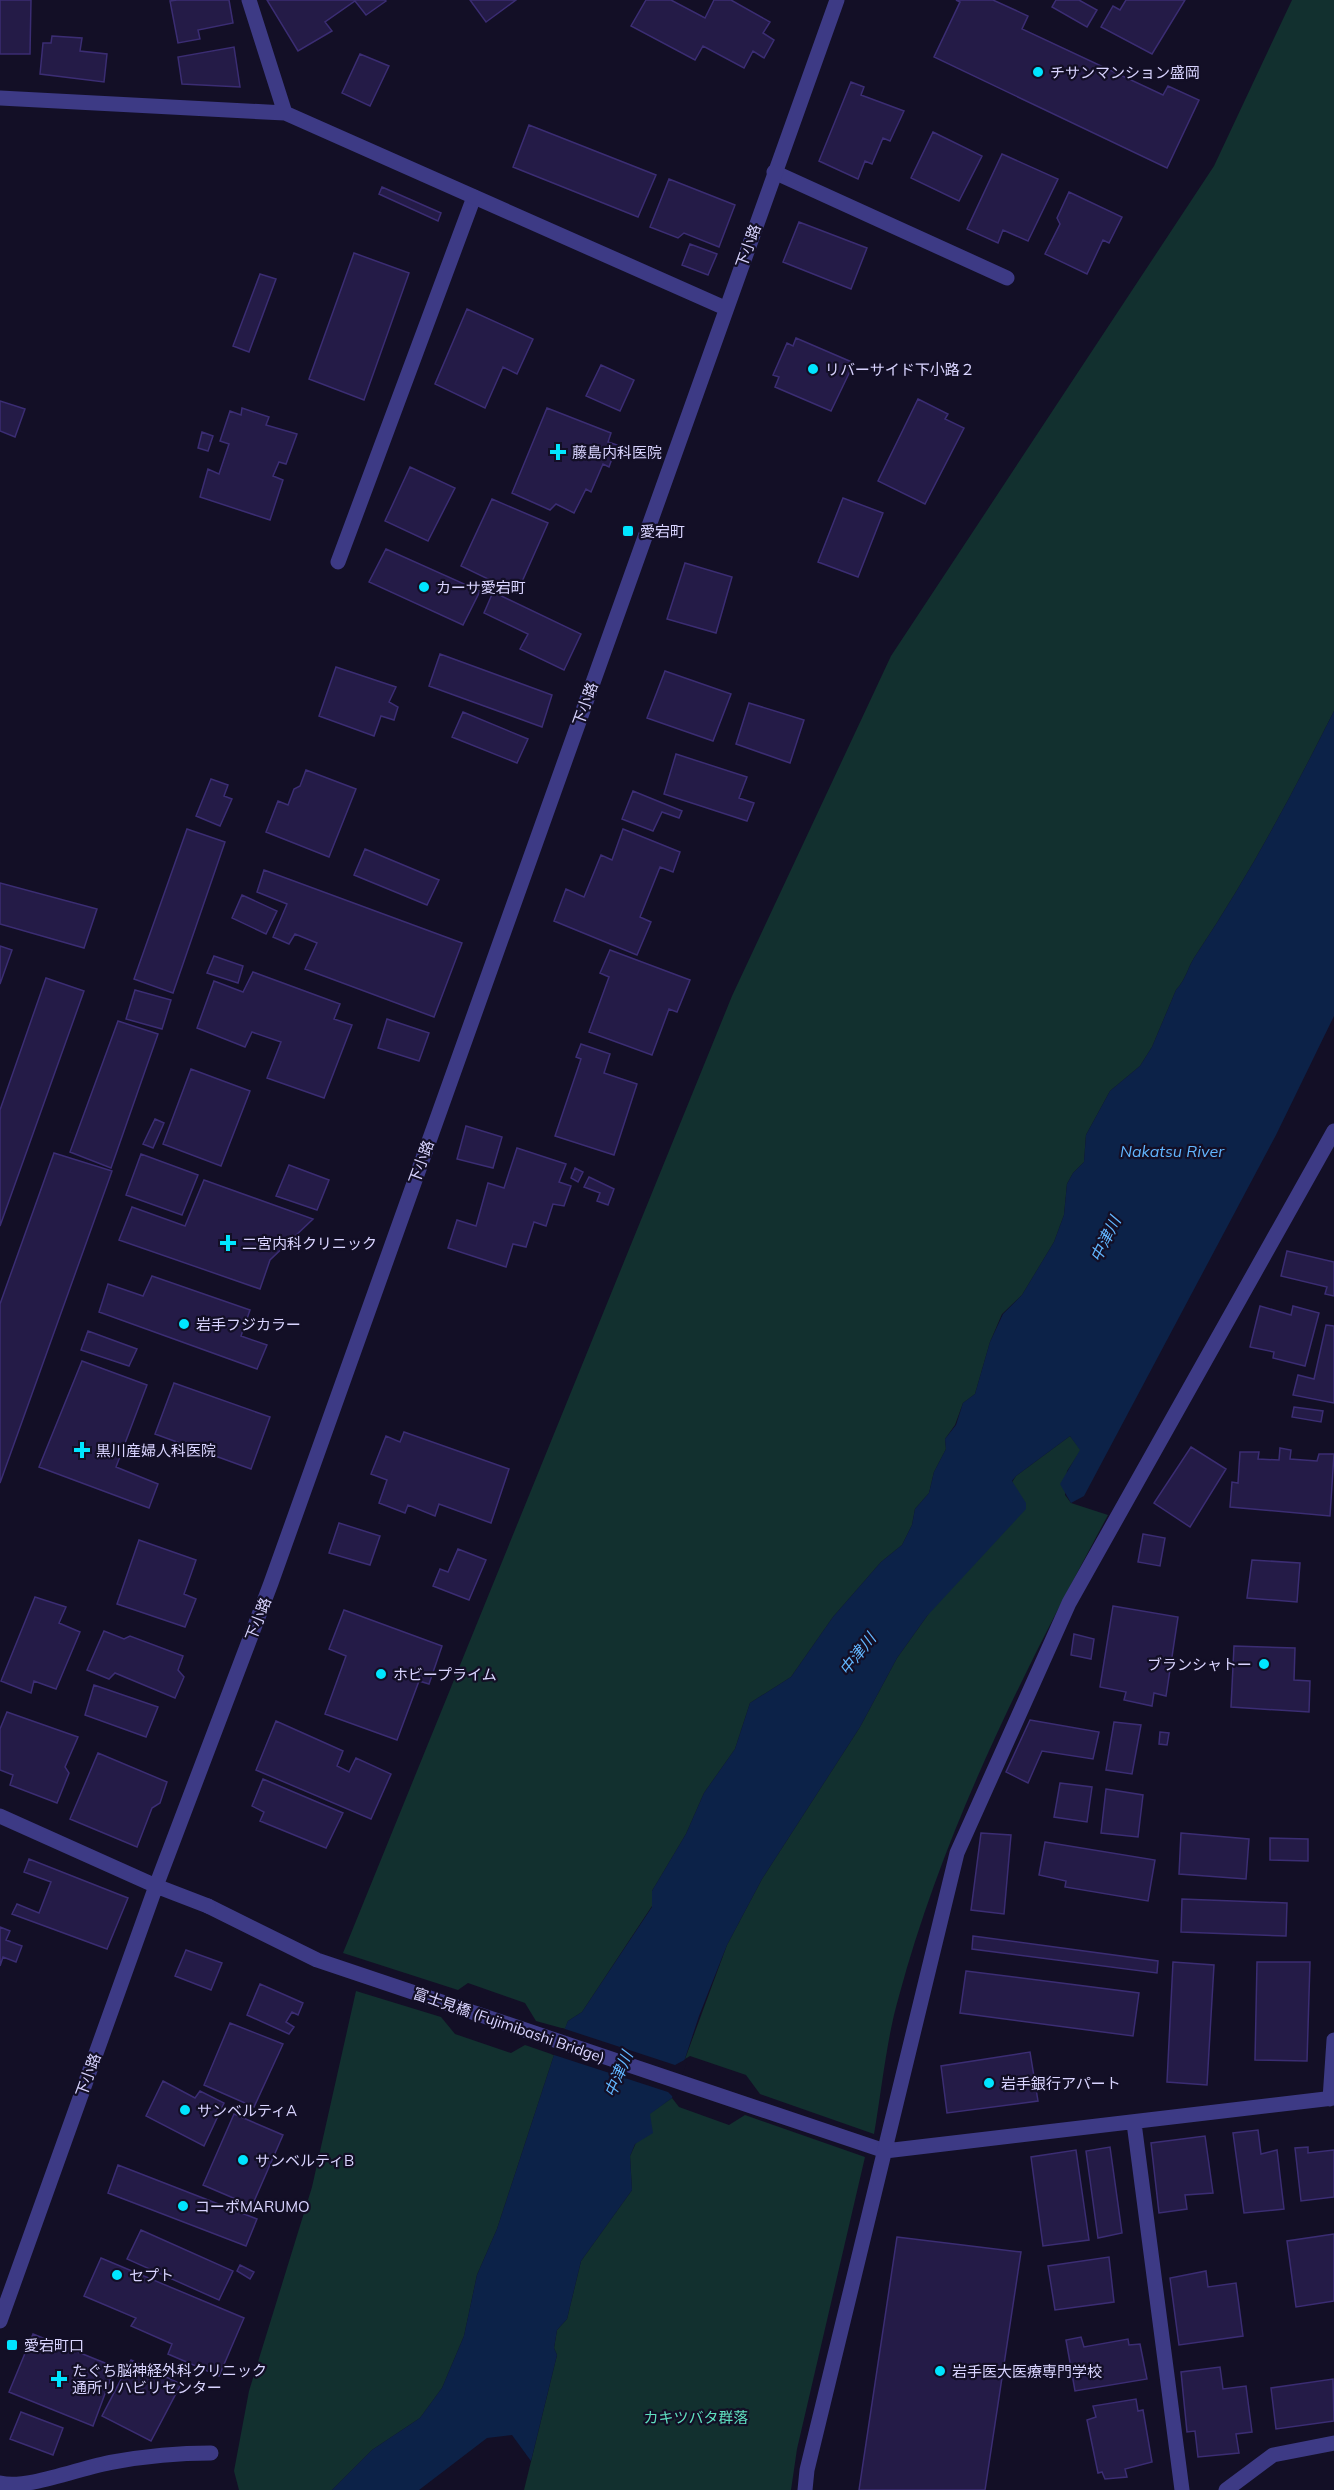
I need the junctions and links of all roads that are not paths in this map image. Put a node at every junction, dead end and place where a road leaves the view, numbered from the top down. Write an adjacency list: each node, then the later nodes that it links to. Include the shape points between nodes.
1 (249, 0): 4 (street)
2 (837, 0): 5 (street, 下小路)
3 (0, 98): 4 (street)
4 (285, 113): 6 (street)
5 (774, 172): 7 (street); 8 (street, 下小路)
6 (474, 197): 8 (street); 9 (street)
7 (1007, 278)
8 (725, 308): 12 (street, 下小路, via 271,1583)
9 (338, 562)
10 (1334, 1131): 16 (street, via 1069,1603 957,1853)
11 (0, 1816): 12 (street, 富士見橋 (Fujimibashi Bridge))
12 (156, 1886): 16 (street, 富士見橋 (Fujimibashi Bridge), via 208,1906 317,1960); 17 (street, 下小路)
13 (1334, 2040): 14 (street)
14 (1332, 2098): 15 (street)
15 (1134, 2122): 16 (street); 22 (street)
16 (885, 2151): 21 (street)
17 (0, 2321)
18 (1334, 2443): 23 (street, via 1273,2455)
19 (211, 2453): 20 (street, via 125,2460 81,2468 40,2482 10,2486)
20 (0, 2483)
21 (805, 2490)
22 (1182, 2490)
23 (1226, 2490)

